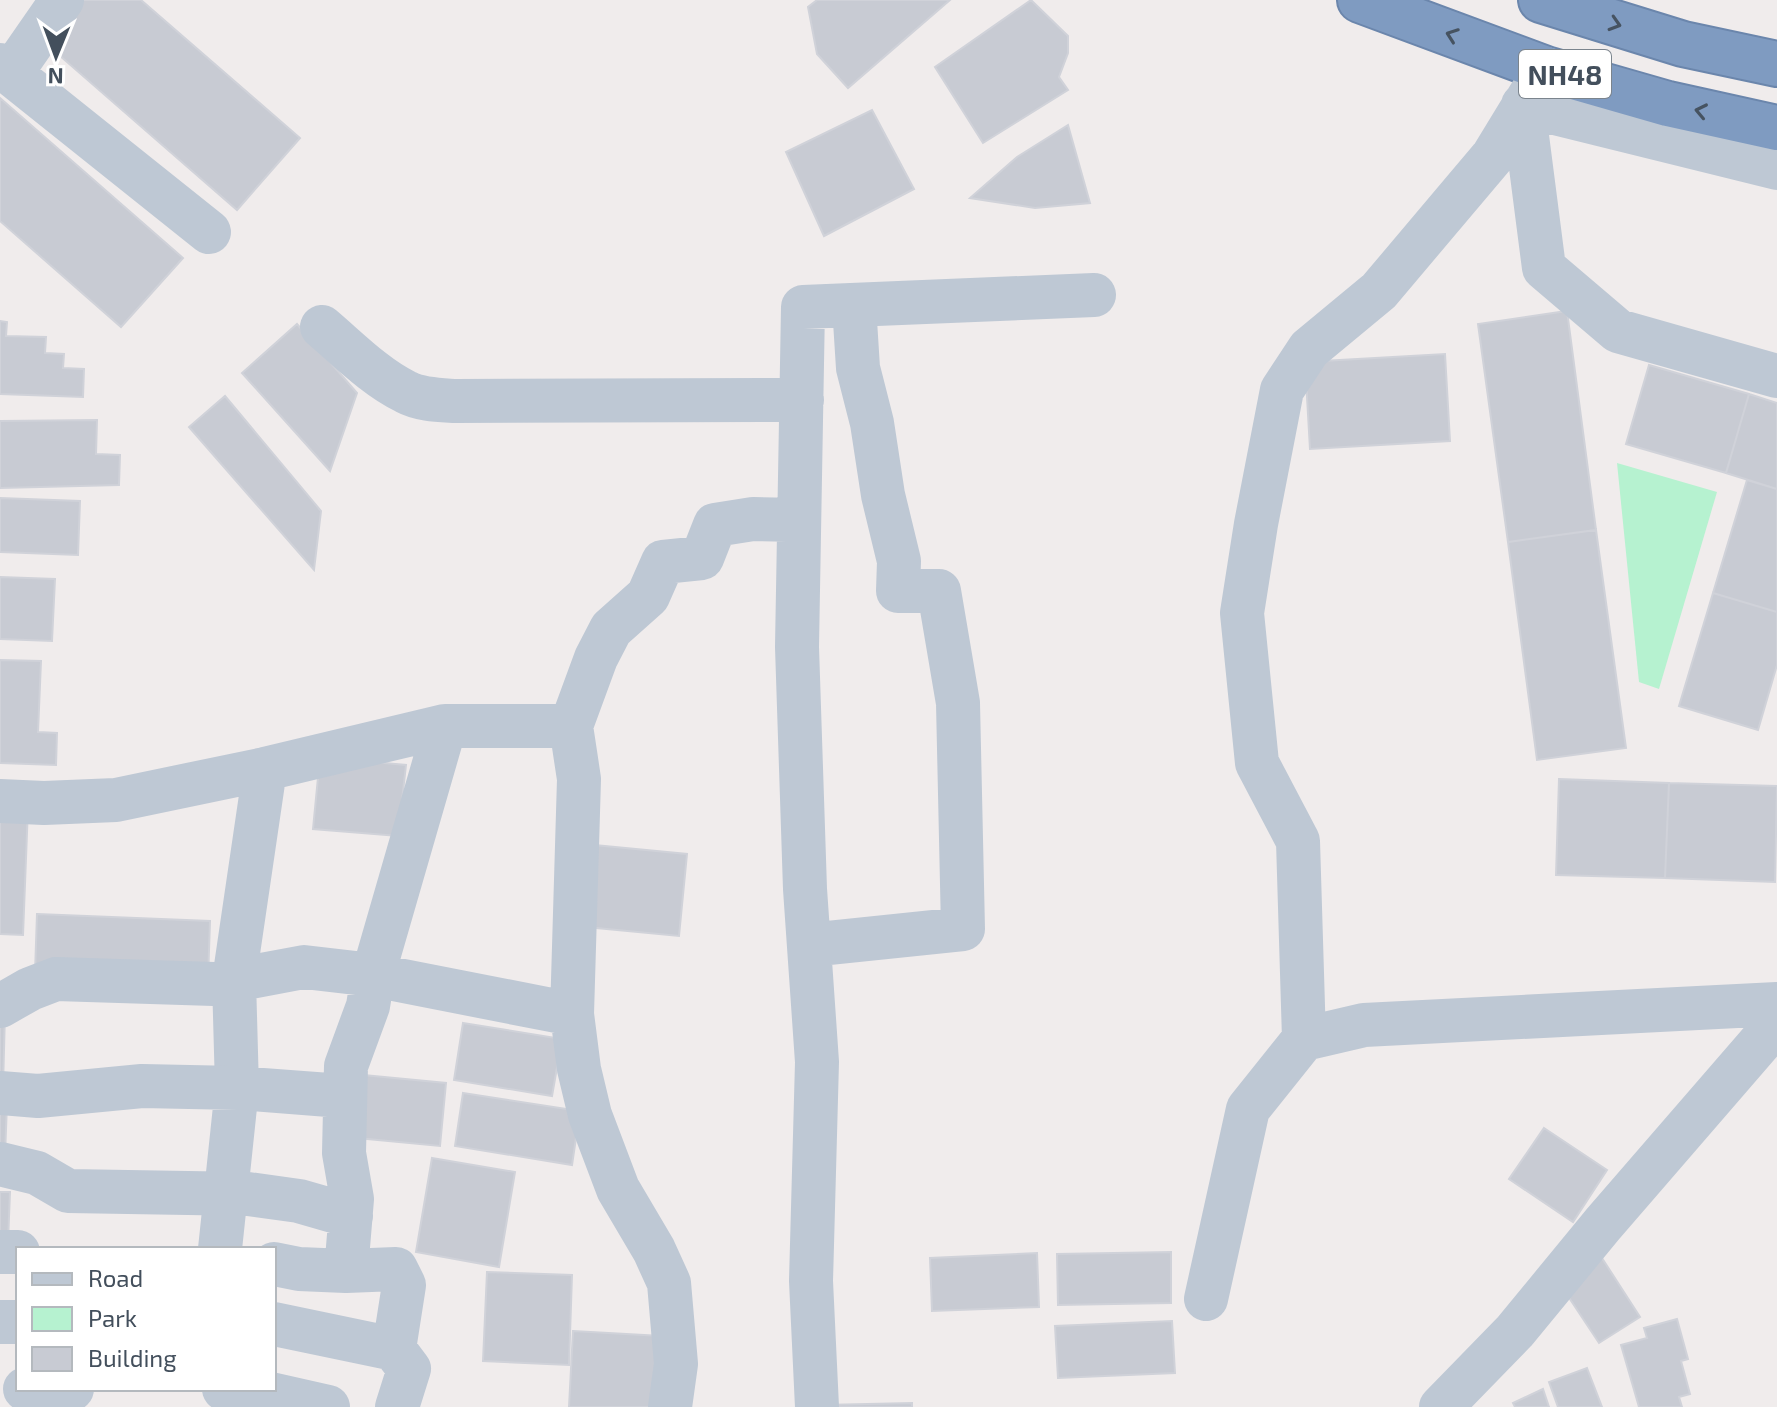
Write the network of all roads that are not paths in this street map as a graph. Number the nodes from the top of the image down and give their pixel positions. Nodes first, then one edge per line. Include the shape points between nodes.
1 (62, 0) edge
2 (1360, 0) edge
3 (1541, 0) edge
4 (1777, 64) edge
5 (6, 68) edge
6 (1546, 69) junction
7 (1523, 105) junction
8 (1777, 128) edge
9 (1777, 168) edge
10 (209, 232) dead end
11 (1094, 295) dead end
12 (854, 305) junction
13 (322, 327) dead end
14 (1777, 376) edge
15 (802, 400) junction
16 (799, 520) junction
17 (445, 726) junction
18 (571, 726) junction
19 (265, 769) junction
20 (0, 801) edge
21 (809, 945) junction
22 (373, 975) junction
23 (234, 980) junction
24 (1777, 1004) edge
25 (0, 1006) edge
26 (572, 1014) junction
27 (1777, 1023) edge
28 (1304, 1039) junction
29 (237, 1088) junction
30 (0, 1093) edge
31 (344, 1099) junction
32 (0, 1164) edge
33 (225, 1193) junction
34 (351, 1216) junction
35 (220, 1247) edge
36 (276, 1264) edge
37 (346, 1271) junction
38 (1206, 1299) dead end
39 (276, 1324) edge
40 (394, 1349) junction
41 (245, 1391) edge
42 (328, 1407) edge
43 (397, 1407) edge
44 (670, 1407) edge
45 (817, 1407) edge
46 (1441, 1407) edge

1 - 5 street
6 -> 2 highway, NH48
3 -> 4 highway, NH48 via 1683,44
5 - 10 street
6 - 7 street
8 -> 6 highway, NH48
7 - 9 street
7 - 14 street via 1544,268 1618,331
7 - 28 street via 1493,156 1379,291 1309,349 1282,390 1242,613 1257,763 1298,841
11 - 12 street
12 - 15 street via 803,307
12 - 21 street via 858,368 899,561 898,591 939,591 958,703 963,929
13 - 15 street via 407,393 431,399
15 - 16 street
16 - 18 street via 715,525 702,558 663,562 648,596 611,629
16 - 21 street via 797,647
17 - 18 street
17 - 19 street
17 - 22 street
18 - 26 street via 579,779
19 - 20 street via 116,800
19 - 23 street
21 - 45 street via 817,1062 811,1281
22 - 23 street via 304,967
22 - 26 street
22 - 31 street via 368,1006 346,1066
23 - 25 street via 214,984 56,979
23 - 29 street
24 - 28 street via 1364,1025
26 - 44 street via 590,1115 618,1189 669,1283 676,1364
27 - 46 street via 1515,1331
28 - 38 street via 1248,1109
29 - 30 street via 142,1086 38,1096
29 - 31 street
29 - 33 street
31 - 34 street
32 - 33 street via 37,1173 68,1191
33 - 34 street via 299,1201
33 - 35 street
34 - 37 street
36 - 37 street
37 - 40 street via 396,1269 404,1285
39 - 40 street
40 - 43 street via 409,1369
41 - 42 street

